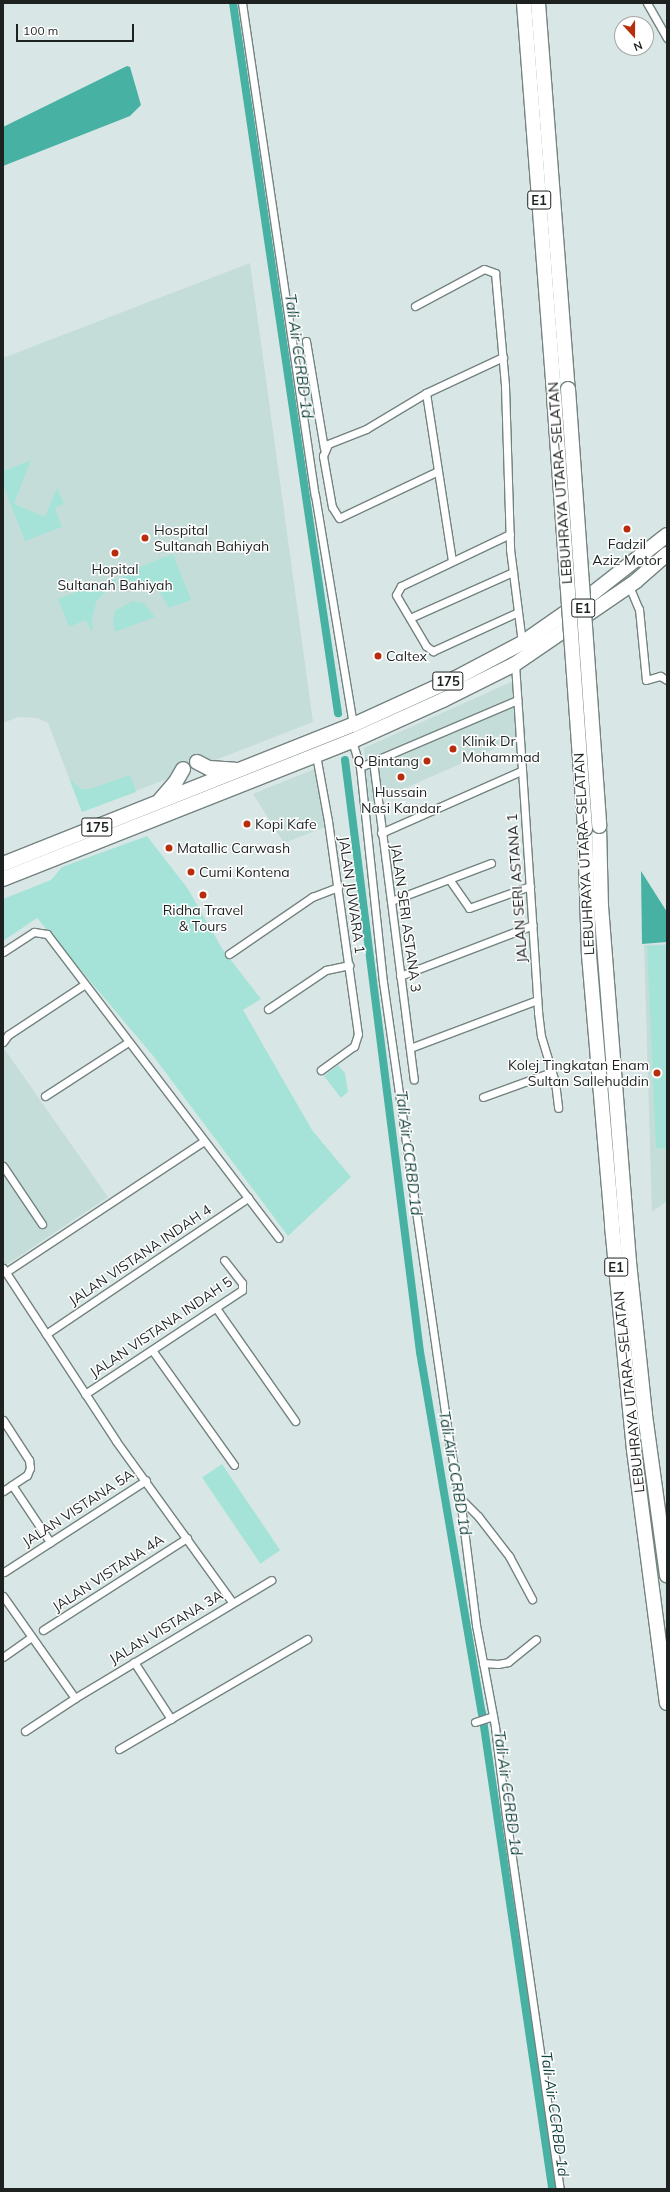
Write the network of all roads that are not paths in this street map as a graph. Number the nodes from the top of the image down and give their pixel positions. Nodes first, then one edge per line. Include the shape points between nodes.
1 (242, 3) edge
2 (524, 3) edge
3 (538, 3) edge
4 (649, 4) edge
5 (667, 38) edge
6 (415, 306) dead end
7 (306, 341) dead end
8 (503, 357) junction
9 (426, 393) junction
10 (324, 449) junction
11 (436, 472) junction
12 (510, 534) junction
13 (667, 535) edge
14 (667, 554) edge
15 (452, 561) junction
16 (512, 572) junction
17 (629, 586) junction
18 (516, 613) junction
19 (410, 618) junction
20 (522, 643) junction
21 (515, 664) junction
22 (667, 680) edge
23 (517, 700) junction
24 (354, 725) junction
25 (352, 741) junction
26 (316, 755) junction
27 (373, 761) junction
28 (198, 762) dead end
29 (360, 767) junction
30 (183, 769) dead end
31 (242, 770) junction
32 (521, 771) junction
33 (208, 791) junction
34 (194, 797) junction
35 (155, 805) junction
36 (381, 833) junction
37 (491, 863) dead end
38 (3, 864) edge
39 (3, 879) edge
40 (449, 879) junction
41 (530, 886) junction
42 (338, 887) junction
43 (391, 901) junction
44 (533, 925) junction
45 (3, 952) edge
46 (229, 954) dead end
47 (349, 965) junction
48 (400, 976) junction
49 (85, 984) junction
50 (537, 1000) junction
51 (268, 1009) dead end
52 (3, 1042) edge
53 (128, 1042) junction
54 (410, 1048) junction
55 (321, 1070) dead end
56 (552, 1072) junction
57 (414, 1079) dead end
58 (45, 1096) dead end
59 (483, 1097) dead end
60 (558, 1108) dead end
61 (204, 1141) junction
62 (3, 1166) edge
63 (248, 1198) junction
64 (42, 1224) dead end
65 (279, 1238) dead end
66 (224, 1260) dead end
67 (4, 1270) edge
68 (216, 1308) junction
69 (46, 1334) junction
70 (152, 1350) junction
71 (85, 1394) junction
72 (3, 1420) edge
73 (296, 1421) dead end
74 (234, 1465) dead end
75 (146, 1480) junction
76 (12, 1485) junction
77 (3, 1491) edge
78 (460, 1498) junction
79 (187, 1538) junction
80 (50, 1542) junction
81 (4, 1572) dead end
82 (667, 1576) edge
83 (271, 1580) dead end
84 (3, 1596) edge
85 (532, 1599) dead end
86 (232, 1602) junction
87 (43, 1630) dead end
88 (32, 1637) junction
89 (307, 1639) dead end
90 (536, 1639) dead end
91 (3, 1657) edge
92 (134, 1662) junction
93 (483, 1663) junction
94 (75, 1698) junction
95 (667, 1703) edge
96 (491, 1717) junction
97 (171, 1719) junction
98 (477, 1721) dead end
99 (25, 1731) dead end
100 (119, 1749) dead end
101 (560, 2189) edge

1 - 24 street via 315,495
2 - 95 highway, LEBUHRAYA UTARA–SELATAN / E1, bridge via 585,829 589,955 634,1450
3 - 82 highway, LEBUHRAYA UTARA–SELATAN / E1, bridge via 568,389 598,826 601,906 629,1262 647,1431
4 - 5 street
6 - 8 street via 484,269 496,273
7 - 10 street
8 - 9 street
8 - 12 street
9 - 10 street via 366,429 328,444
9 - 11 street
10 - 11 street via 322,456 328,489 332,507 339,518
11 - 15 street
12 - 15 street
12 - 16 street
13 - 20 highway, 175 via 588,597
14 - 17 highway, 175
15 - 19 street via 401,586 397,591 396,595
16 - 18 street
16 - 19 street
17 - 21 highway, 175
17 - 22 street via 639,609 646,680 660,676
18 - 19 street via 432,651 426,646
18 - 20 street
20 - 24 highway, 175 via 456,678
21 - 23 street, JALAN SERI ASTANA 1
21 - 25 highway, 175
23 - 27 street
23 - 32 street, JALAN SERI ASTANA 1
24 - 31 highway, 175
25 - 26 highway, 175
25 - 29 street
26 - 33 highway, 175
26 - 42 street, JALAN JUWARA 1
27 - 29 street
27 - 36 street, JALAN SERI ASTANA 3
28 - 31 highway via 209,768
29 - 78 street via 383,982 449,1441
30 - 35 highway via 169,792
31 - 33 highway, 175
32 - 36 street
32 - 41 street, JALAN SERI ASTANA 1
33 - 34 highway, 175
34 - 35 highway, 175
34 - 39 highway, 175
35 - 38 highway, 175
36 - 43 street, JALAN SERI ASTANA 3
37 - 40 street
40 - 41 street via 469,908
40 - 43 street
41 - 44 street, JALAN SERI ASTANA 1
42 - 46 street via 312,897
42 - 47 street, JALAN JUWARA 1
43 - 48 street, JALAN SERI ASTANA 3
44 - 48 street
44 - 50 street, JALAN SERI ASTANA 1
45 - 49 street via 34,932 40,931 47,934
47 - 51 street via 323,972
47 - 55 street, JALAN JUWARA 1 via 358,1040 345,1054
48 - 54 street, JALAN SERI ASTANA 3
49 - 52 street via 8,1035
49 - 53 street
50 - 54 street
50 - 56 street, JALAN SERI ASTANA 1 via 541,1036
53 - 58 street
53 - 61 street
54 - 57 street, JALAN SERI ASTANA 3
56 - 59 street
56 - 60 street, JALAN SERI ASTANA 1
61 - 63 street
61 - 67 street
62 - 64 street
63 - 65 street
63 - 69 street, JALAN VISTANA INDAH 4
66 - 68 street, JALAN VISTANA INDAH 5 via 243,1288
67 - 69 street
68 - 70 street, JALAN VISTANA INDAH 5
68 - 73 street
69 - 71 street
70 - 71 street, JALAN VISTANA INDAH 5
70 - 74 street
71 - 75 street
72 - 76 street via 29,1460 30,1468 27,1475
75 - 79 street
75 - 80 street, JALAN VISTANA 5A
76 - 77 street
76 - 80 street
78 - 85 street via 478,1516 509,1556
78 - 93 street
79 - 86 street
79 - 87 street, JALAN VISTANA 4A
80 - 81 street, JALAN VISTANA 5A
83 - 86 street, JALAN VISTANA 3A
84 - 88 street
86 - 92 street, JALAN VISTANA 3A
88 - 91 street
88 - 94 street
89 - 97 street
90 - 93 street via 508,1662
92 - 94 street, JALAN VISTANA 3A
92 - 97 street
93 - 96 street
94 - 99 street, JALAN VISTANA 3A
96 - 98 street
96 - 101 street
97 - 100 street

